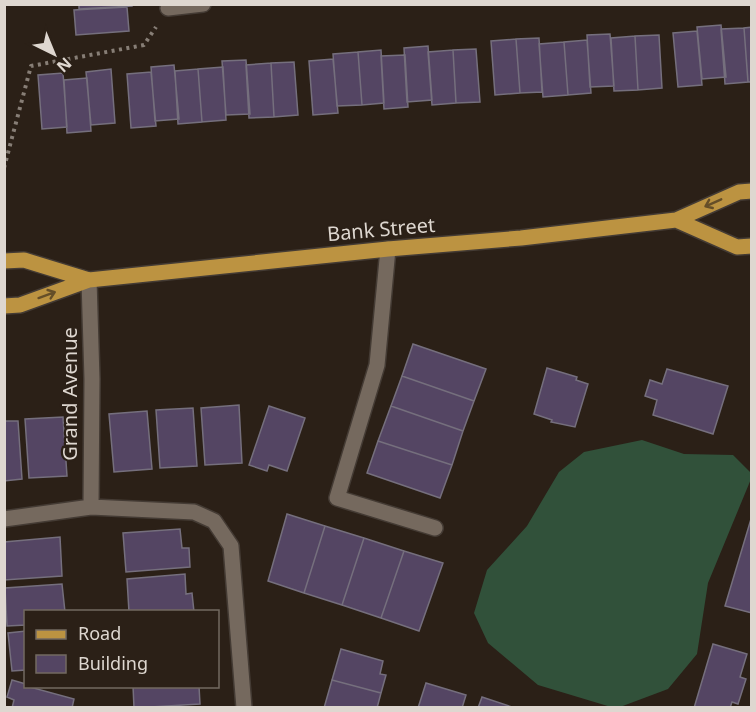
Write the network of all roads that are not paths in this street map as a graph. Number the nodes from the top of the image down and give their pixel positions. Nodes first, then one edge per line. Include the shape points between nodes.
1 (203, 4) edge
2 (168, 8) road end
3 (752, 191) edge
4 (676, 220) junction
5 (752, 246) edge
6 (388, 249) junction
7 (4, 261) edge
8 (89, 280) junction
9 (4, 306) edge
10 (91, 507) junction
11 (4, 519) edge
12 (435, 528) dead end
13 (244, 708) edge

1 - 2 street
3 -> 4 main road, Bank Street via 739,192
4 - 5 main road via 736,247
4 - 6 main road, Bank Street
6 - 8 main road, Bank Street
6 - 12 street via 377,365 337,498
7 - 8 main road, Bank Street via 24,260
9 -> 8 main road, Bank Street via 20,305
8 - 10 street, Grand Avenue
10 - 11 street
10 - 13 street via 194,512 214,521 231,546

